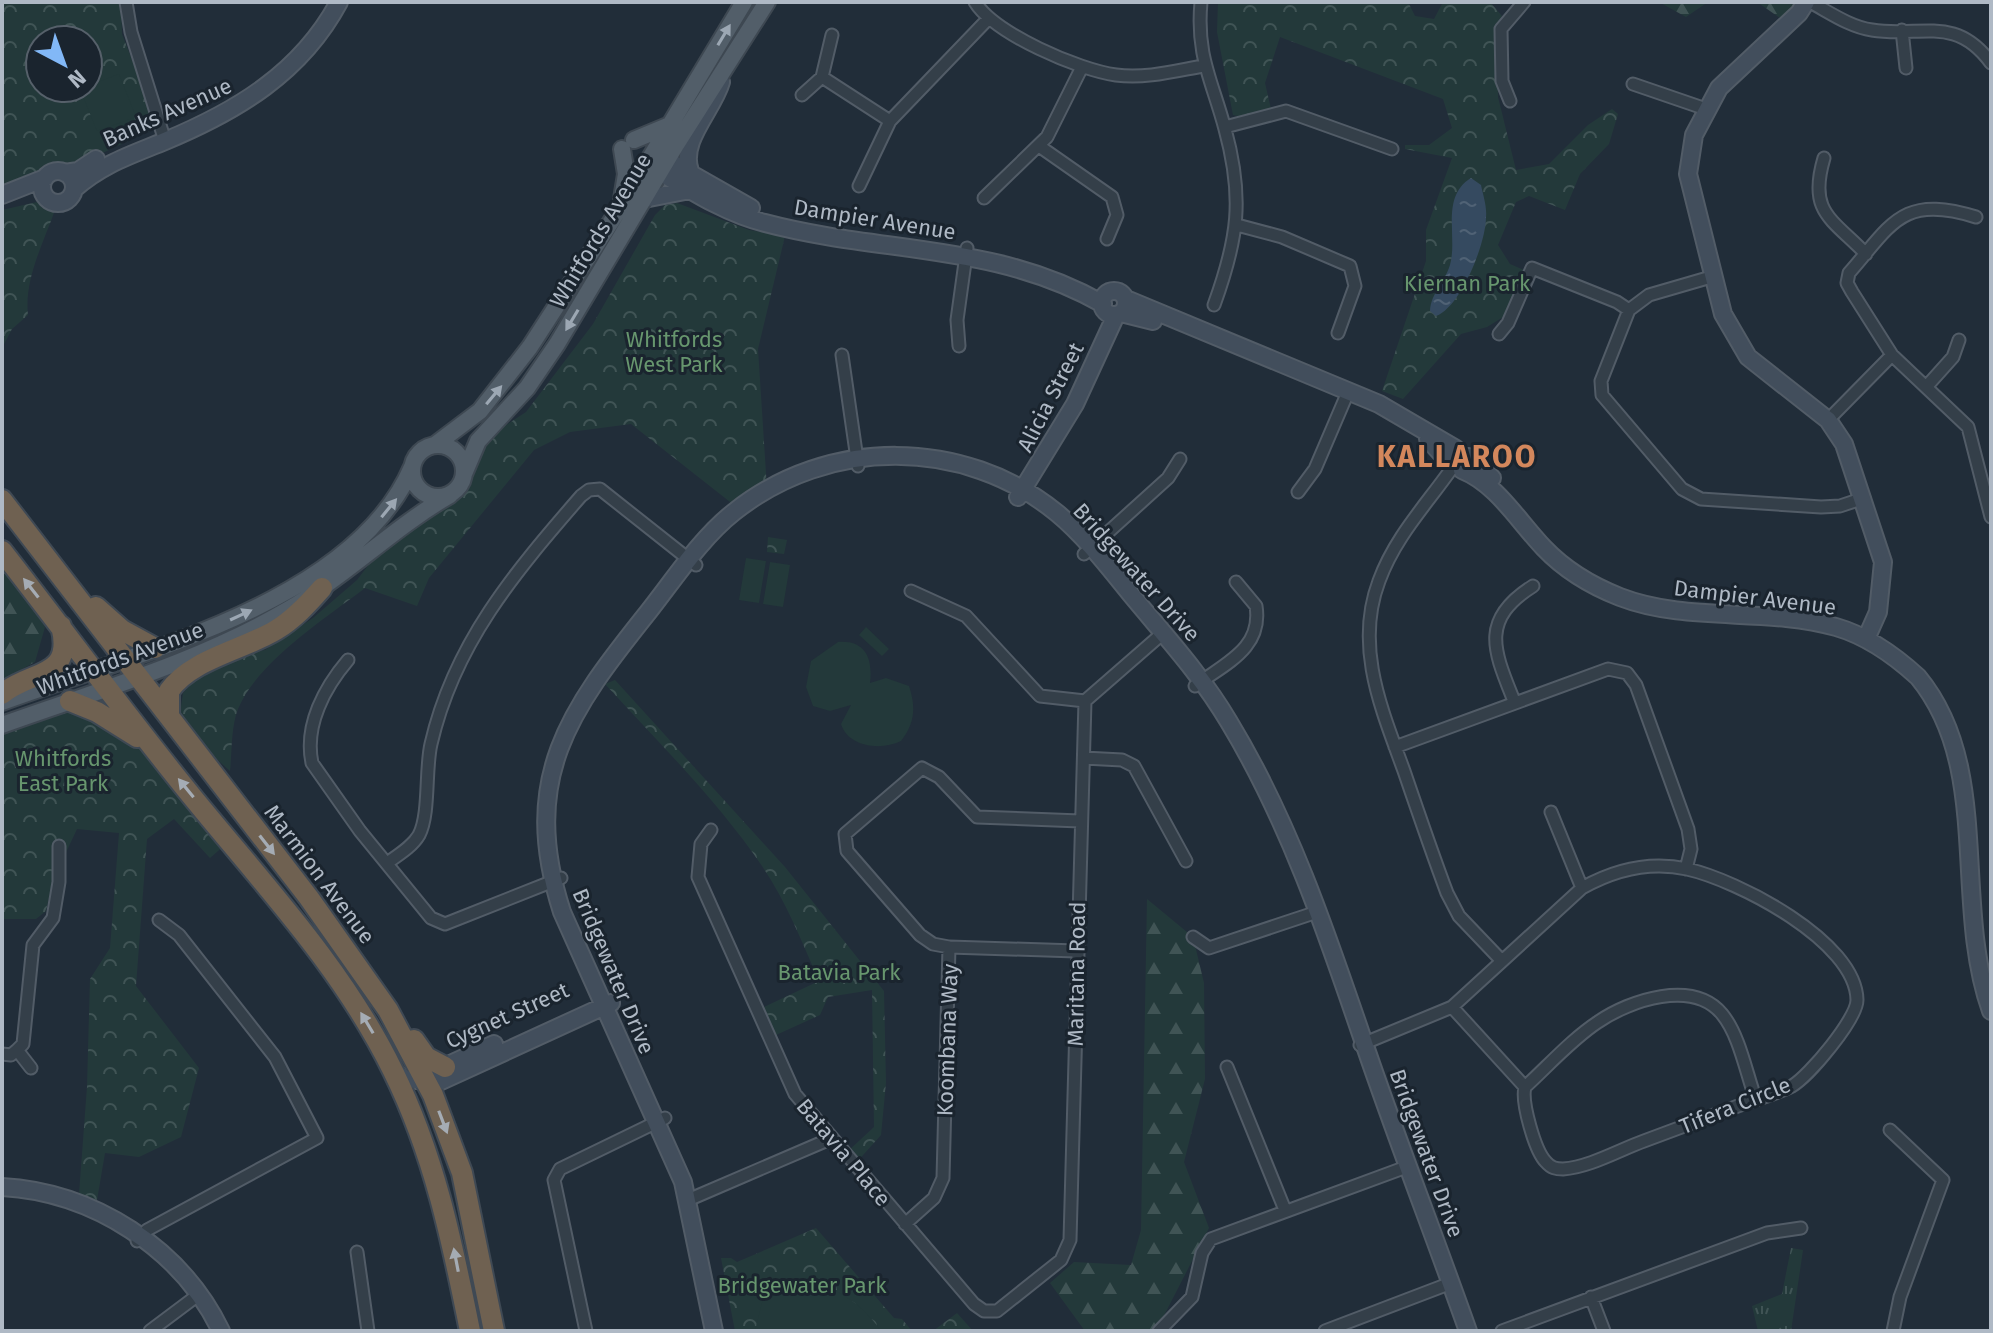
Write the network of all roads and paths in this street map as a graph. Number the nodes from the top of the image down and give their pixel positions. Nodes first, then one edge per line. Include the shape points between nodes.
1 (126, 2) edge
2 (329, 2) edge
3 (339, 2) edge
4 (744, 2) edge
5 (767, 2) edge
6 (975, 2) edge
7 (1201, 2) edge
8 (1524, 2) edge
9 (1808, 2) edge
10 (988, 19) junction
11 (1902, 30) junction
12 (832, 35) dead end
13 (728, 61) junction
14 (1991, 63) edge
15 (1203, 66) junction
16 (1082, 67) junction
17 (1906, 68) dead end
18 (822, 77) junction
19 (1633, 84) dead end
20 (802, 95) dead end
21 (1510, 101) dead end
22 (1706, 109) junction
23 (890, 121) junction
24 (670, 125) junction
25 (1225, 127) junction
26 (164, 136) junction
27 (1039, 146) junction
28 (1392, 149) dead end
29 (1824, 158) dead end
30 (656, 162) junction
31 (690, 171) junction
32 (65, 173) junction
33 (45, 178) junction
34 (859, 186) dead end
35 (74, 189) junction
36 (690, 190) junction
37 (2, 195) edge
38 (45, 197) junction
39 (984, 198) dead end
40 (644, 199) junction
41 (2, 205) edge
42 (620, 208) junction
43 (1976, 217) dead end
44 (1237, 225) junction
45 (1107, 239) dead end
46 (966, 252) junction
47 (1866, 254) junction
48 (1711, 277) junction
49 (1214, 305) dead end
50 (1113, 306) junction
51 (1629, 310) junction
52 (1338, 333) dead end
53 (1499, 334) dead end
54 (1959, 340) dead end
55 (959, 346) dead end
56 (842, 355) dead end
57 (1892, 355) junction
58 (1927, 386) junction
59 (1346, 396) junction
60 (1828, 420) junction
61 (435, 445) junction
62 (1180, 459) dead end
63 (1457, 461) junction
64 (857, 462) junction
65 (412, 467) junction
66 (464, 474) junction
67 (1018, 492) junction
68 (1298, 492) dead end
69 (450, 495) junction
70 (1864, 498) junction
71 (3, 502) edge
72 (1991, 517) edge
73 (2, 551) edge
74 (1088, 552) junction
75 (693, 563) junction
76 (1236, 582) dead end
77 (1533, 586) dead end
78 (322, 588) junction
79 (911, 591) dead end
80 (61, 626) junction
81 (1160, 636) junction
82 (1868, 636) junction
83 (155, 648) junction
84 (123, 658) junction
85 (348, 660) dead end
86 (92, 669) junction
87 (138, 678) junction
88 (1198, 683) junction
89 (106, 688) junction
90 (2, 694) edge
91 (70, 701) junction
92 (1085, 701) junction
93 (1514, 701) junction
94 (2, 702) edge
95 (169, 716) junction
96 (2, 725) edge
97 (1969, 737) dead end
98 (1395, 747) junction
99 (153, 749) junction
100 (1084, 758) junction
101 (1551, 812) dead end
102 (1080, 821) junction
103 (711, 830) dead end
104 (1985, 833) dead end
105 (59, 846) dead end
106 (1186, 861) dead end
107 (387, 863) junction
108 (1686, 869) junction
109 (557, 879) junction
110 (1582, 888) junction
111 (1313, 913) junction
112 (159, 920) dead end
113 (1193, 937) dead end
114 (949, 947) junction
115 (1076, 951) junction
116 (1501, 960) junction
117 (369, 980) junction
118 (1991, 987) edge
119 (607, 1000) junction
120 (1452, 1007) junction
121 (1991, 1011) edge
122 (1361, 1045) junction
123 (17, 1050) junction
124 (2, 1054) edge
125 (445, 1067) junction
126 (1227, 1067) dead end
127 (31, 1068) dead end
128 (393, 1071) junction
129 (426, 1082) junction
130 (1525, 1087) junction
131 (1756, 1100) junction
132 (415, 1118) junction
133 (661, 1120) junction
134 (1890, 1130) dead end
135 (830, 1139) junction
136 (1405, 1167) junction
137 (2, 1187) edge
138 (2, 1196) edge
139 (692, 1198) junction
140 (1285, 1210) junction
141 (905, 1224) junction
142 (1801, 1228) dead end
143 (138, 1240) junction
144 (357, 1252) dead end
145 (1447, 1285) junction
146 (195, 1297) junction
147 (1591, 1297) junction
148 (991, 1313) joint
149 (150, 1331) edge
150 (210, 1331) edge
151 (221, 1331) edge
152 (368, 1331) edge
153 (470, 1331) edge
154 (494, 1331) edge
155 (586, 1331) edge
156 (714, 1331) edge
157 (722, 1331) edge
158 (1159, 1331) edge
159 (1325, 1331) edge
160 (1460, 1331) edge
161 (1468, 1331) edge
162 (1502, 1331) edge
163 (1604, 1331) edge
164 (1893, 1331) edge

1 - 26 street
2 - 26 street, Banks Avenue via 303,40 271,71
3 - 26 street, Banks Avenue via 307,50 278,78 231,110
24 -> 4 main road, Whitfords Avenue
5 - 13 main road, Whitfords Avenue
6 - 10 street
7 - 15 street
8 - 21 street via 1501,29 1502,81
9 - 11 street via 1869,30
9 - 22 street via 1719,88
10 - 16 street
10 - 23 street
11 - 14 street via 1947,31 1969,40
11 - 17 street
12 - 18 street
13 - 30 main road, Whitfords Avenue
13 - 31 street via 715,99 692,139
15 - 16 street via 1130,76
15 - 25 street
16 - 27 street
18 - 20 street
18 - 23 street
19 - 22 street
22 - 48 street via 1694,135 1688,174
23 - 34 street
24 - 30 main road, Whitfords Avenue
24 - 42 main road via 628,144
25 - 28 street via 1292,111
25 - 44 street
26 - 32 street, Banks Avenue
26 - 35 street, Banks Avenue via 104,165
27 - 39 street
27 - 45 street via 1112,197 1118,209
29 - 47 street via 1815,186 1817,198
30 - 31 street, Dampier Avenue
30 - 36 street, Dampier Avenue
30 - 40 main road, Whitfords Avenue
30 - 42 main road, Whitfords Avenue
31 - 46 street, Dampier Avenue via 718,192 773,216
32 - 33 street
32 - 35 street
33 - 37 street
33 - 38 street
35 - 38 street via 63,202
36 - 40 street
36 - 46 street, Dampier Avenue via 764,223
38 - 41 street
40 -> 66 main road, Whitfords Avenue via 557,344 527,388 478,441
61 -> 42 main road, Whitfords Avenue via 472,419 507,379
43 - 47 street via 1958,211 1910,211 1895,219
44 - 49 street
44 - 52 street via 1282,237 1350,266 1355,286
46 - 50 street, Dampier Avenue via 1035,264
46 - 55 street
47 - 57 street via 1847,283
48 - 51 street via 1649,295
48 - 60 street via 1723,314 1748,357
50 - 59 street, Dampier Avenue
50 - 67 street, Alicia Street
51 - 53 street via 1532,268
51 - 70 street via 1601,381 1602,395 1682,489 1701,499 1821,507
54 - 58 street via 1953,357
56 - 64 street
57 - 58 street
57 - 60 street
58 - 72 street via 1968,427
59 - 63 street, Dampier Avenue via 1416,423
59 - 68 street via 1315,469
60 - 70 street via 1844,444
61 - 65 main road via 420,452
61 - 66 main road via 456,452
62 - 74 street via 1168,478
63 - 82 street, Dampier Avenue via 1560,552 1618,588 1669,600 1825,616
63 - 98 street via 1394,548 1374,601 1372,675
64 - 67 street, Bridgewater Drive via 896,455 947,461 987,472
64 - 75 street, Bridgewater Drive via 780,491 744,515
65 - 69 main road via 421,492
83 -> 65 main road, Whitfords Avenue via 252,609 325,565 383,517
66 - 69 main road
67 - 74 street, Bridgewater Drive
69 - 78 main road, Whitfords Avenue via 411,517
70 - 82 street via 1883,562 1880,601
71 - 83 highway via 35,524 102,615
71 - 84 highway, Marmion Avenue
80 -> 73 highway
74 - 81 street, Bridgewater Drive
75 - 107 street via 600,489 581,496 490,608 466,646 431,746 420,831
75 - 109 street, Bridgewater Drive via 594,695 571,741 558,789
76 - 88 street via 1256,606 1253,638 1241,654
77 - 93 street via 1508,606 1496,628 1496,656
78 - 87 main road, Whitfords Avenue via 239,636
78 - 95 highway via 277,629 187,673 169,691
79 - 92 street via 966,616 1040,696
80 - 86 highway
80 - 90 highway via 65,648 59,660
81 - 88 street, Bridgewater Drive
81 - 92 street
82 - 97 street, Dampier Avenue via 1896,647 1929,675
82 - 121 street, Dampier Avenue via 1927,686 1964,745 1977,821 1979,966
83 - 84 main road, Whitfords Avenue
84 - 86 main road, Whitfords Avenue
84 - 87 highway, Marmion Avenue
85 - 107 street via 321,699 310,756 316,772
86 - 89 highway
86 - 94 main road, Whitfords Avenue
87 - 89 main road, Whitfords Avenue
87 - 95 highway, Marmion Avenue
88 - 111 street, Bridgewater Drive via 1247,770
89 - 91 main road, Whitfords Avenue
89 - 99 highway
91 - 96 main road, Whitfords Avenue
91 - 99 highway via 114,721
92 - 100 street, Maritana Road
93 - 98 street
93 - 108 street via 1608,669 1627,673 1636,685 1688,829
95 -> 117 highway, Marmion Avenue
98 - 116 street via 1447,893 1459,916
128 -> 99 highway via 325,960
100 - 102 street, Maritana Road
100 - 106 street via 1122,760 1134,766
101 - 110 street
102 - 114 street, Koombana Way via 977,817 939,777 922,768 851,828 844,839 847,851 924,939
102 - 115 street, Maritana Road
103 - 135 street, Batavia Place via 701,844 698,877 703,890 790,1086
104 - 118 street via 1985,948
105 - 123 street via 53,918 33,945 23,1044
107 - 109 street via 431,918 442,924
108 - 110 street, Tifera Circle via 1630,869
108 - 131 street, Tifera Circle via 1805,924 1835,953 1855,989 1851,1020 1815,1063 1794,1084
109 - 119 street, Bridgewater Drive
110 - 116 street, Tifera Circle
111 - 113 street via 1209,948
111 - 122 street, Bridgewater Drive
112 - 143 street via 179,935 275,1057 317,1138 147,1230
114 - 115 street
114 - 141 street, Koombana Way via 943,1178 934,1198
115 - 148 street, Maritana Road via 1070,1240 1061,1260 1011,1303
116 - 120 street, Tifera Circle
117 - 125 highway via 381,986 421,1051
117 - 129 highway, Marmion Avenue
119 - 125 street, Cygnet Street
119 - 129 street, Cygnet Street via 439,1082
119 - 133 street, Bridgewater Drive
120 - 122 street, Tifera Circle
120 - 130 street
122 - 136 street, Bridgewater Drive
123 - 124 street
123 - 127 street
125 - 129 street, Cygnet Street
126 - 140 street
128 - 129 street
128 - 132 highway
129 - 132 highway
129 -> 154 highway, Marmion Avenue via 462,1173
130 - 131 street, Tifera Circle via 1524,1104 1542,1157 1563,1169
130 - 131 street via 1597,1022 1667,995 1687,993 1722,1014
153 -> 132 highway via 451,1234
133 - 139 street, Bridgewater Drive
133 - 155 street via 560,1169 554,1180
134 - 164 street via 1943,1180 1900,1297
135 - 139 street
135 - 141 street, Batavia Place
136 - 140 street
136 - 145 street, Bridgewater Drive
137 - 143 street via 64,1199 112,1219
138 - 143 street via 67,1209
139 - 156 street, Bridgewater Drive
139 - 157 street, Bridgewater Drive
140 - 158 street via 1211,1239 1202,1253 1192,1297
141 - 148 street, Batavia Place via 979,1309
142 - 147 street via 1767,1233
143 - 146 street
144 - 152 street
145 - 159 street
145 - 160 street, Bridgewater Drive
145 - 161 street, Bridgewater Drive
146 - 149 street
146 - 150 street
146 - 151 street
147 - 162 street
147 - 163 street

